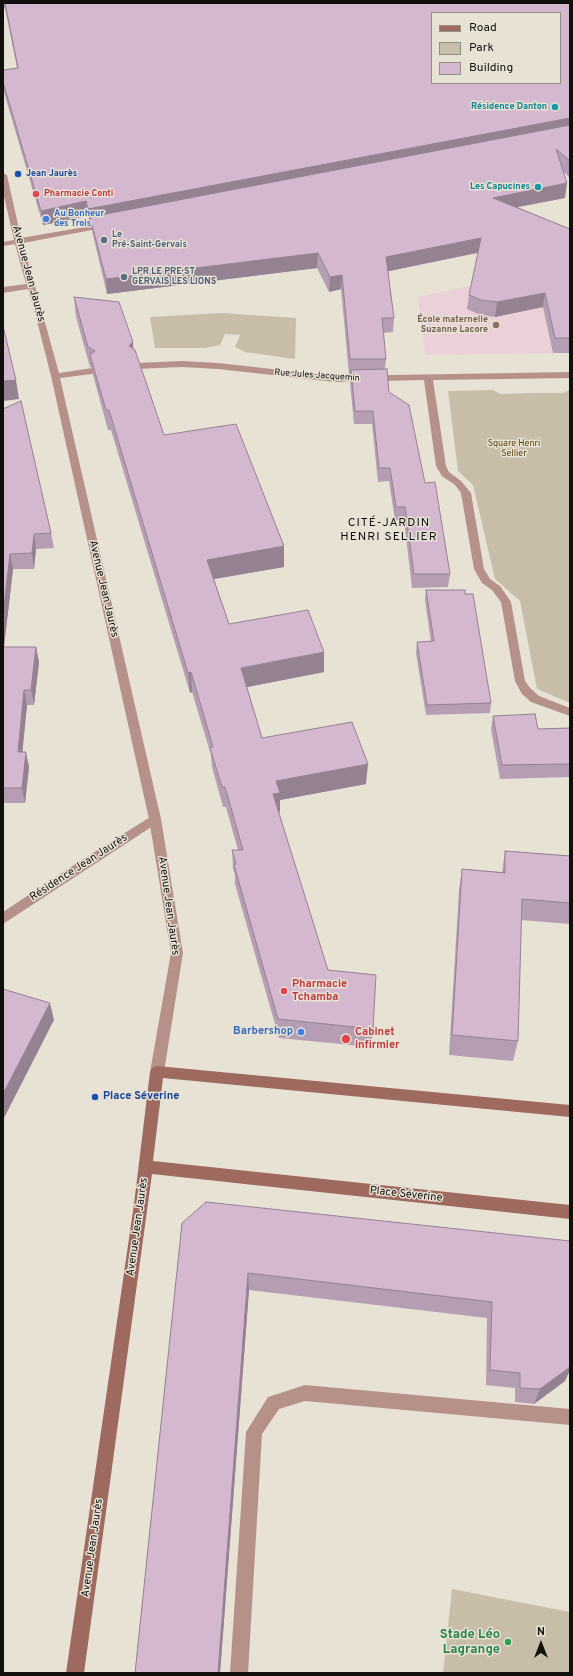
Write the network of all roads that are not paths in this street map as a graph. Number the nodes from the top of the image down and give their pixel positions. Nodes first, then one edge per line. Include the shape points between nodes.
1 (40, 3) edge
2 (3, 6) edge
3 (3, 175) edge
4 (115, 224) edge
5 (18, 241) junction
6 (3, 244) edge
7 (31, 286) junction
8 (3, 290) edge
9 (136, 366) edge
10 (92, 371) edge
11 (570, 375) edge
12 (55, 376) junction
13 (428, 378) junction
14 (570, 712) edge
15 (155, 819) junction
16 (3, 919) edge
17 (158, 1072) junction
18 (570, 1111) edge
19 (146, 1167) junction
20 (570, 1212) edge
21 (570, 1417) edge
22 (75, 1673) edge
23 (240, 1673) edge

1 - 2 street
3 - 5 street, Avenue Jean Jaurès
4 - 5 street
5 - 6 street
5 - 7 street, Avenue Jean Jaurès
7 - 8 street
7 - 12 street, Avenue Jean Jaurès
9 - 13 street, Rue Jules Jacquemin via 218,366 335,379
10 - 12 street
11 - 13 street, Rue Jules Jacquemin
12 - 15 street, Avenue Jean Jaurès
13 - 14 street via 441,466 445,474 458,483 466,493 479,568 486,581 496,588 506,602 520,681 535,699
15 - 16 street, Résidence Jean Jaurès
15 - 17 street, Avenue Jean Jaurès via 177,953
17 - 18 street
17 - 19 street, Avenue Jean Jaurès
19 - 20 street, Place Séverine
19 - 22 street, Avenue Jean Jaurès
21 - 23 street via 305,1393 274,1403 254,1432

